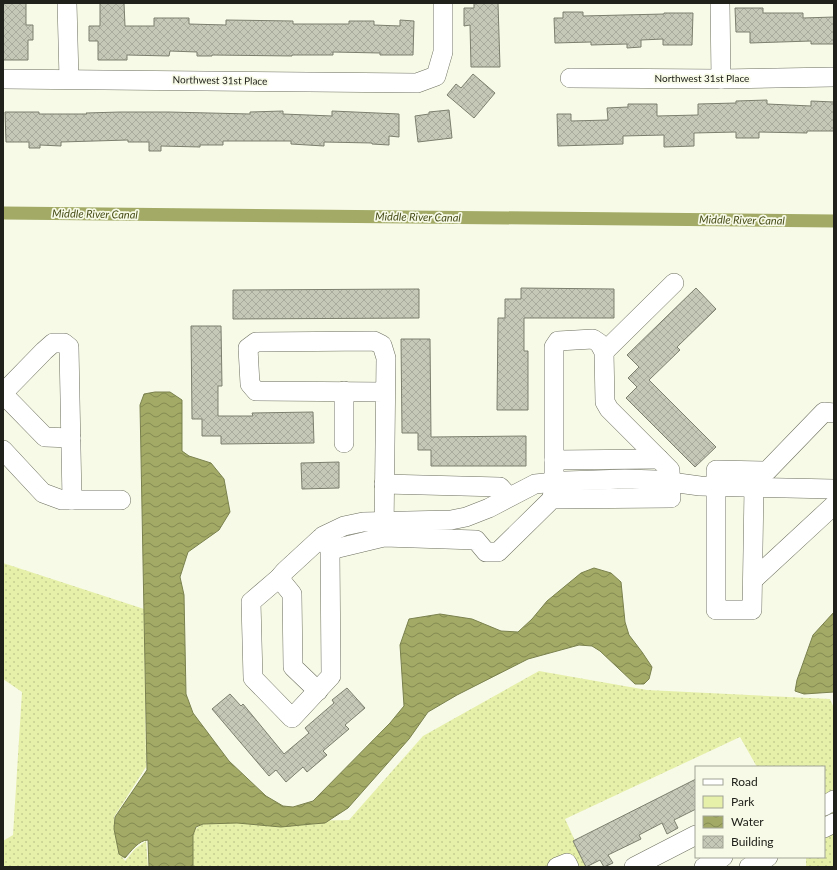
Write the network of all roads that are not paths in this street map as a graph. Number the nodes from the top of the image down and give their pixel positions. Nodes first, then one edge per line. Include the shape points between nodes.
1 (66, 3) edge
2 (443, 3) edge
3 (720, 3) edge
4 (834, 77) edge
5 (570, 78) dead end
6 (3, 79) edge
7 (69, 79) junction
8 (721, 79) junction
9 (674, 283) dead end
10 (604, 352) junction
11 (344, 391) junction
12 (385, 392) junction
13 (3, 393) edge
14 (834, 413) edge
15 (71, 438) junction
16 (344, 442) dead end
17 (3, 450) edge
18 (659, 459) junction
19 (554, 460) junction
20 (671, 482) junction
21 (384, 484) junction
22 (716, 487) junction
23 (754, 488) junction
24 (834, 489) edge
25 (553, 490) junction
26 (509, 497) junction
27 (72, 500) junction
28 (121, 500) dead end
29 (834, 505) edge
30 (384, 530) junction
31 (327, 543) junction
32 (279, 578) junction
33 (753, 580) junction
34 (318, 691) junction
35 (834, 800) edge
36 (825, 805) edge
37 (834, 823) edge
38 (825, 828) edge
39 (695, 836) edge
40 (766, 858) edge
41 (558, 867) edge
42 (569, 867) edge
43 (634, 867) edge
44 (749, 867) edge

1 - 7 street
2 - 7 street, Northwest 31st Place via 443,52 436,76 417,83
3 - 8 street
4 - 8 street, Northwest 31st Place
5 - 8 street, Northwest 31st Place
6 - 7 street, Northwest 31st Place
9 - 10 street
10 - 18 street via 605,402
10 - 19 street via 599,342 593,339 558,341 554,347
11 - 12 street
11 - 12 street via 256,391 250,384 248,348 256,342 374,341 382,345 386,358
11 - 16 street
12 - 21 street
13 - 15 street via 45,437
13 - 15 street via 53,343 64,343 69,347
14 - 22 street via 824,412 767,471 716,470
15 - 27 street
17 - 27 street via 43,493 62,500
18 - 19 street
18 - 20 street via 670,470
19 - 25 street
20 - 22 street
20 - 25 street via 625,479
21 - 26 street via 500,487
21 - 30 street
22 - 23 street
22 - 33 street via 716,610 752,610
23 - 24 street
23 - 33 street
25 - 26 street via 535,484
25 - 30 street via 498,552 486,552 476,540
26 - 30 street via 466,517
27 - 28 street
29 - 33 street
30 - 31 street via 363,522 344,526
31 - 32 street via 285,571
31 - 34 street via 331,676
32 - 34 street via 292,594 293,666
32 - 34 street via 252,602 253,678 292,718
35 - 36 street
37 - 38 street
39 - 43 street
40 - 44 street
41 - 42 street via 566,863

